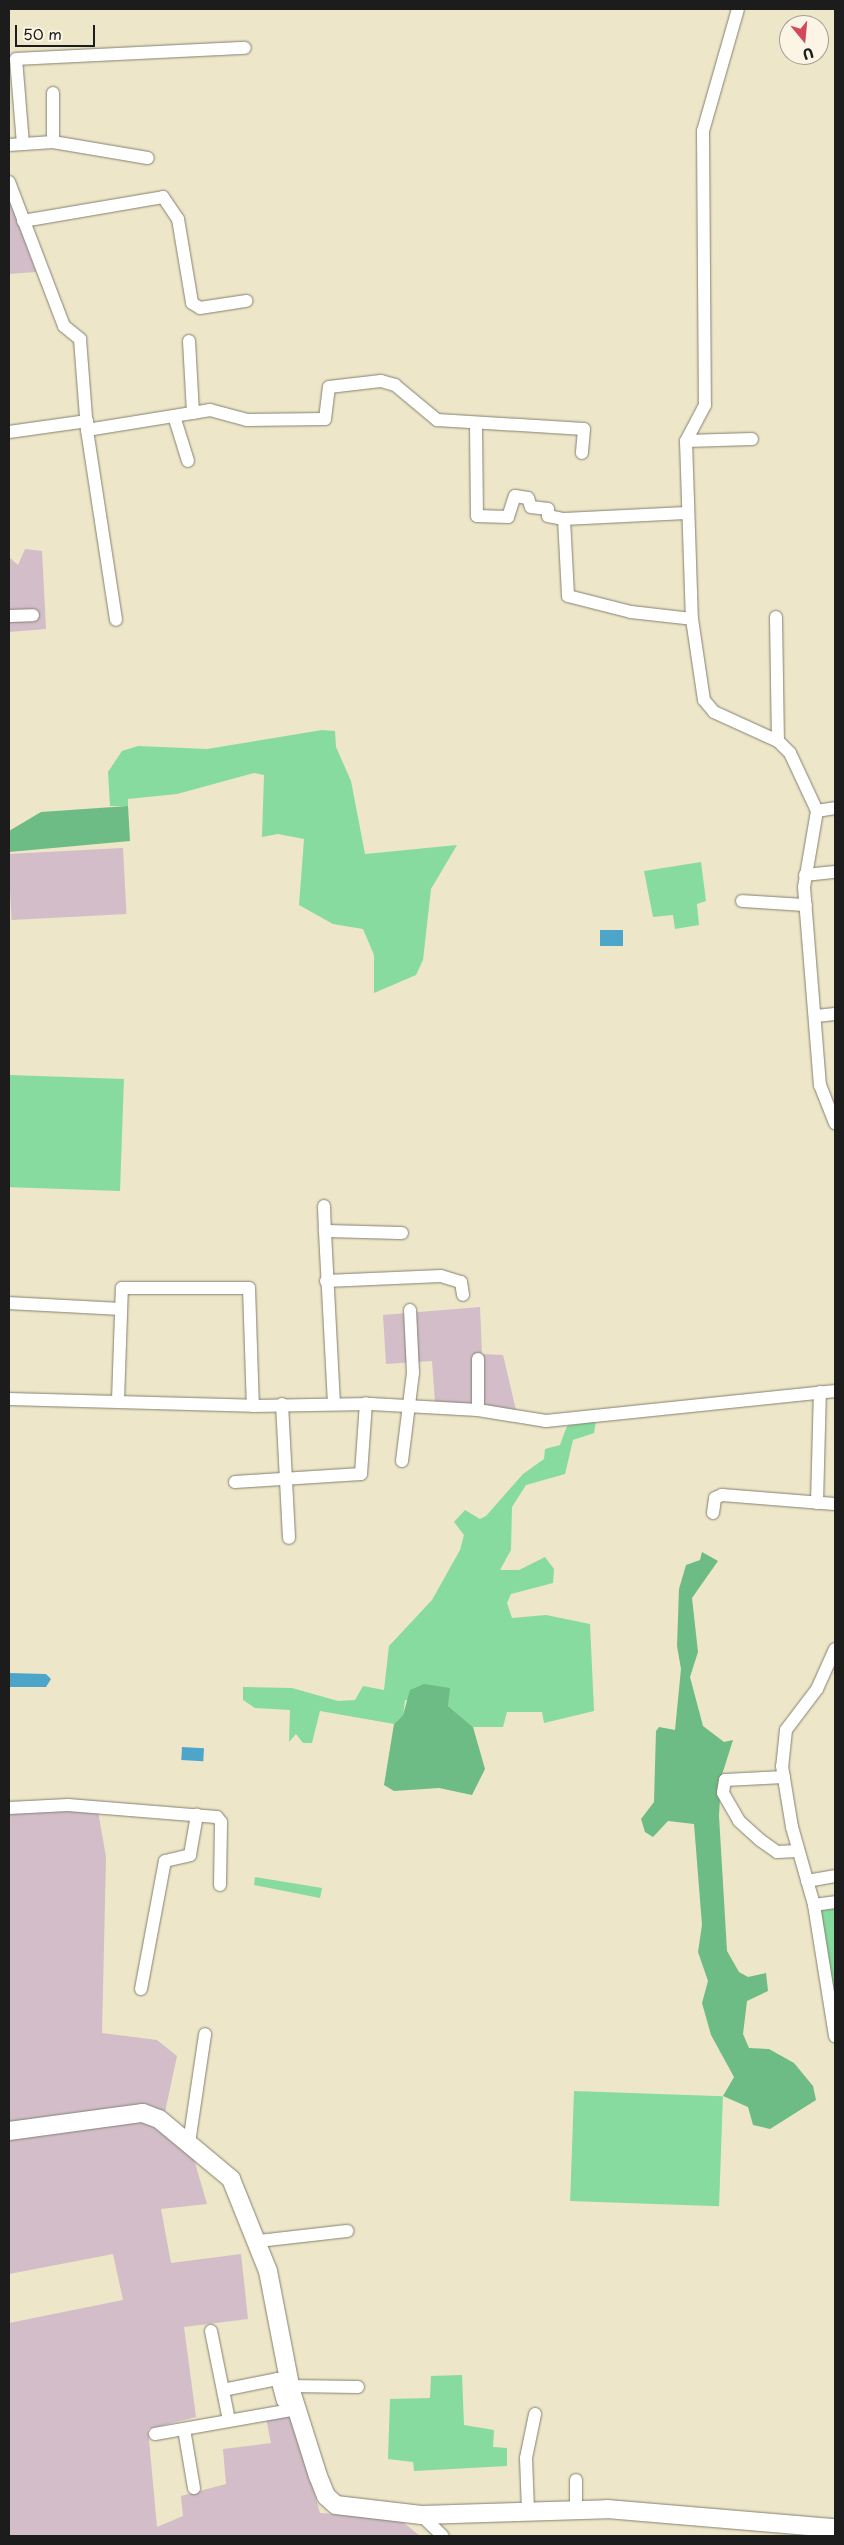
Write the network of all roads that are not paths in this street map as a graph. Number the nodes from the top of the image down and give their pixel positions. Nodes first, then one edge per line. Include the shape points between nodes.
1 (738, 9) edge
2 (245, 48) dead end
3 (53, 93) dead end
4 (53, 142) junction
5 (23, 144) junction
6 (9, 145) edge
7 (148, 158) dead end
8 (9, 182) edge
9 (23, 221) junction
10 (246, 301) dead end
11 (189, 341) dead end
12 (194, 413) junction
13 (174, 416) junction
14 (87, 425) junction
15 (476, 425) junction
16 (9, 432) edge
17 (752, 439) dead end
18 (686, 441) junction
19 (582, 453) dead end
20 (188, 461) dead end
21 (686, 513) junction
22 (564, 519) junction
23 (32, 615) dead end
24 (9, 616) edge
25 (776, 617) dead end
26 (692, 619) junction
27 (116, 620) dead end
28 (778, 741) junction
29 (835, 808) edge
30 (817, 811) junction
31 (835, 872) edge
32 (805, 875) junction
33 (742, 901) dead end
34 (806, 905) junction
35 (835, 1014) edge
36 (816, 1016) junction
37 (835, 1123) edge
38 (324, 1206) dead end
39 (325, 1232) junction
40 (402, 1232) dead end
41 (326, 1281) junction
42 (463, 1295) dead end
43 (9, 1303) edge
44 (120, 1309) junction
45 (410, 1310) dead end
46 (478, 1359) dead end
47 (835, 1391) edge
48 (820, 1392) junction
49 (9, 1400) edge
50 (118, 1400) junction
51 (366, 1403) junction
52 (282, 1404) junction
53 (334, 1404) junction
54 (253, 1406) junction
55 (408, 1407) junction
56 (478, 1410) junction
57 (402, 1461) dead end
58 (284, 1476) junction
59 (235, 1482) dead end
60 (817, 1503) junction
61 (835, 1504) edge
62 (713, 1513) dead end
63 (289, 1538) dead end
64 (835, 1649) edge
65 (784, 1777) junction
66 (9, 1808) edge
67 (197, 1815) junction
68 (797, 1850) junction
69 (835, 1876) edge
70 (807, 1882) junction
71 (220, 1884) dead end
72 (835, 1902) edge
73 (814, 1904) junction
74 (141, 1989) dead end
75 (835, 2028) edge
76 (205, 2034) dead end
77 (9, 2131) edge
78 (189, 2143) junction
79 (347, 2230) dead end
80 (258, 2241) junction
81 (211, 2331) dead end
82 (358, 2387) dead end
83 (223, 2390) junction
84 (290, 2399) junction
85 (535, 2414) dead end
86 (229, 2420) junction
87 (184, 2429) junction
88 (155, 2434) dead end
89 (576, 2480) dead end
90 (194, 2488) dead end
91 (576, 2509) junction
92 (528, 2510) junction
93 (422, 2515) junction
94 (835, 2528) edge
95 (443, 2536) edge

1 - 18 street via 705,118 701,308 705,405
2 - 5 street via 15,59
3 - 4 street
4 - 5 street
4 - 7 street
5 - 6 street
8 - 9 street
9 - 10 street via 163,197 178,219 192,303 200,308
9 - 14 street via 64,326 80,339
11 - 12 street
12 - 13 street
12 - 15 street via 210,410 246,420 325,419 329,387 381,381 395,385 430,417
13 - 14 street
13 - 20 street
14 - 16 street
14 - 27 street
15 - 19 street via 584,429
15 - 22 street via 475,515 508,517 515,496 528,498 530,507 548,509 548,516
17 - 18 street
18 - 21 street
21 - 22 street
21 - 26 street
22 - 26 street via 568,596 631,612
23 - 24 street
25 - 28 street
26 - 28 street via 707,704
28 - 30 street via 799,766
29 - 30 street
30 - 32 street
31 - 32 street
32 - 34 street
33 - 34 street
34 - 36 street
35 - 36 street
36 - 37 street via 822,1096
38 - 39 street
39 - 40 street
39 - 41 street
41 - 42 street via 441,1276 461,1282
41 - 53 street
43 - 44 street
44 - 50 street
44 - 54 street via 122,1288 251,1289
45 - 55 street via 413,1373
46 - 56 street
47 - 48 street
48 - 56 street via 689,1408 546,1420
48 - 60 street
49 - 50 street
50 - 54 street
51 - 53 street
51 - 55 street
51 - 58 street via 361,1474
52 - 53 street
52 - 54 street
52 - 58 street
55 - 56 street
55 - 57 street
58 - 59 street
58 - 63 street via 289,1491
60 - 61 street
60 - 62 street via 722,1495 715,1498
64 - 65 street via 826,1674 786,1730
65 - 68 street
65 - 68 street via 725,1780 723,1793 738,1821 760,1840 777,1852
66 - 67 street via 68,1805
67 - 71 street via 221,1822
67 - 74 street via 190,1855 165,1861
68 - 70 street
69 - 70 street
70 - 73 street
72 - 73 street
73 - 75 street
76 - 78 street
77 - 78 street via 143,2112 159,2118
78 - 80 street via 236,2186
79 - 80 street
80 - 84 street
81 - 83 street
82 - 84 street
83 - 84 street via 277,2380
83 - 86 street
84 - 86 street
84 - 93 street via 329,2500 340,2507
85 - 92 street via 526,2458
86 - 87 street
87 - 88 street
87 - 90 street
89 - 91 street
91 - 92 street
91 - 94 street
92 - 93 street
93 - 95 street

